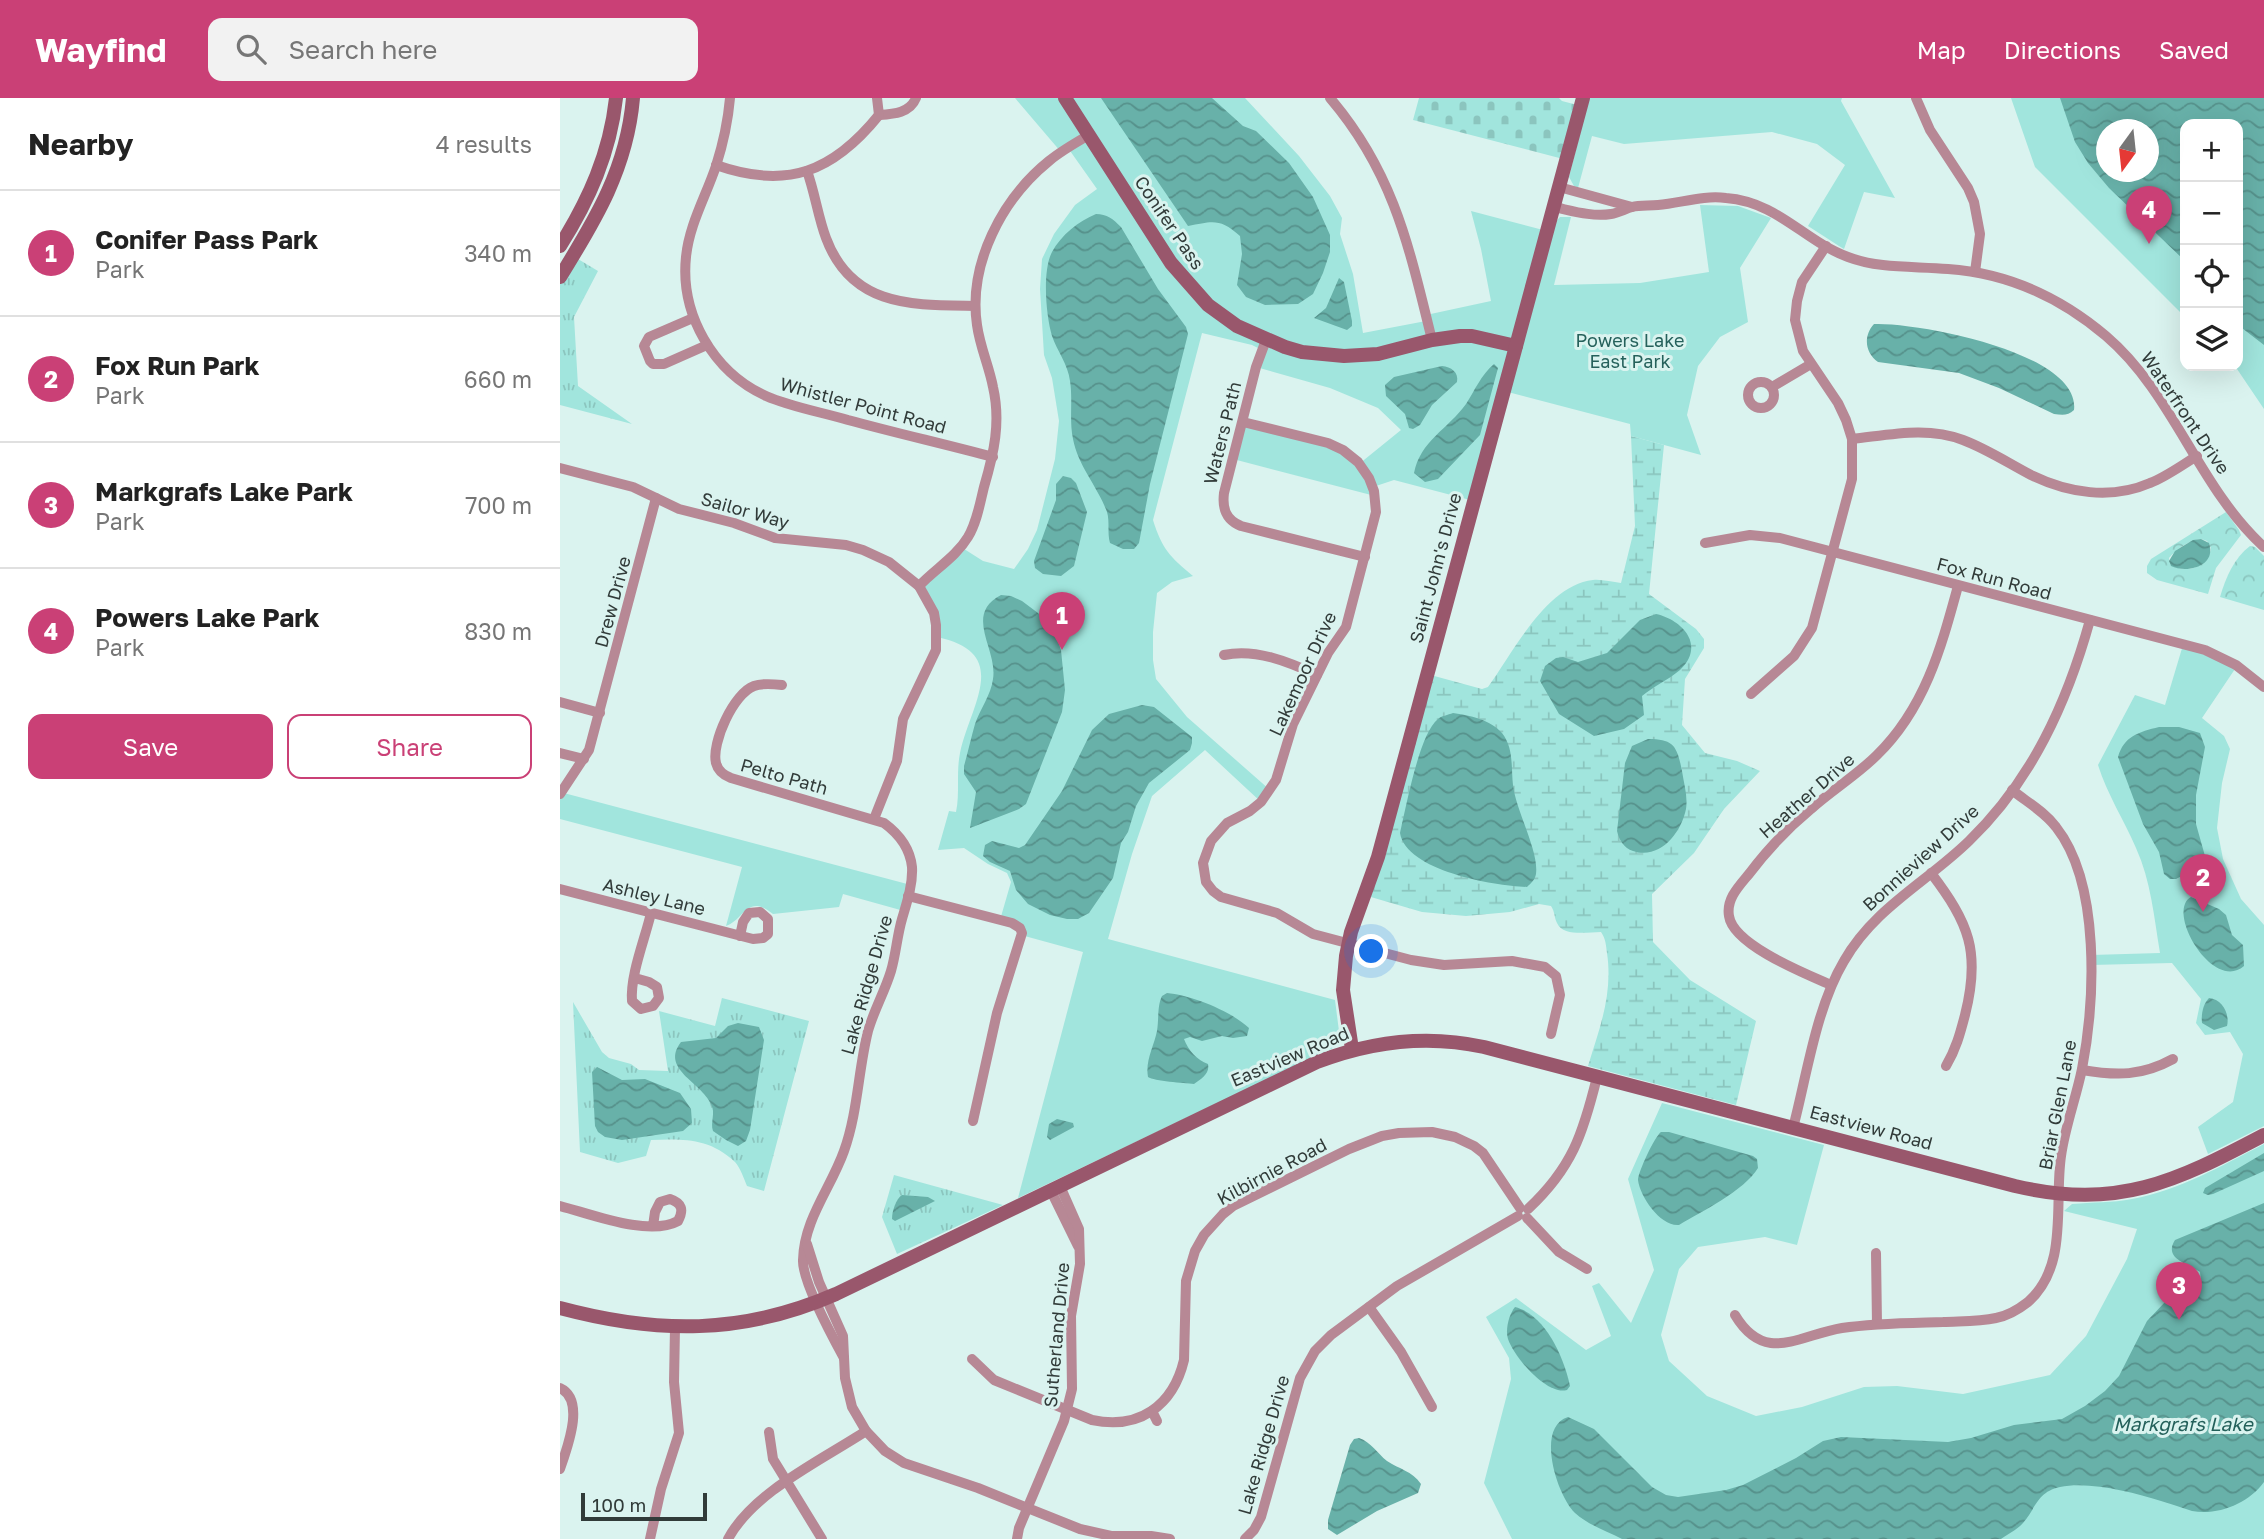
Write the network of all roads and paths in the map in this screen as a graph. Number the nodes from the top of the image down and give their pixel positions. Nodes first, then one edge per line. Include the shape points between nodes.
1 (616, 98) edge
2 (633, 98) edge
3 (730, 98) edge
4 (877, 98) edge
5 (916, 98) edge
6 (1065, 98) edge
7 (1329, 98) edge
8 (1583, 98) edge
9 (1916, 98) edge
10 (879, 115) junction
11 (1089, 135) junction
12 (716, 165) junction
13 (807, 171) junction
14 (1559, 187) junction
15 (1554, 207) junction
16 (1632, 207) junction
17 (560, 246) edge
18 (1826, 246) junction
19 (1975, 272) junction
20 (560, 276) edge
21 (975, 306) junction
22 (693, 318) junction
23 (1266, 340) junction
24 (1432, 340) junction
25 (707, 345) junction
26 (1516, 346) junction
27 (1811, 364) junction
28 (1772, 387) dead end
29 (1242, 422) junction
30 (1852, 439) junction
31 (2197, 456) junction
32 (993, 457) junction
33 (560, 468) edge
34 (656, 498) junction
35 (1705, 543) dead end
36 (2264, 547) edge
37 (1833, 552) junction
38 (1365, 557) junction
39 (919, 586) junction
40 (1958, 586) junction
41 (2090, 620) junction
42 (1224, 655) dead end
43 (1317, 675) junction
44 (782, 685) dead end
45 (2264, 687) edge
46 (1751, 694) dead end
47 (560, 702) edge
48 (600, 713) junction
49 (560, 752) edge
50 (584, 759) junction
51 (2012, 790) junction
52 (560, 794) edge
53 (874, 819) junction
54 (1931, 873) junction
55 (560, 889) edge
56 (908, 896) junction
57 (651, 913) junction
58 (740, 936) dead end
59 (1348, 943) junction
60 (635, 978) dead end
61 (1831, 985) junction
62 (1551, 1034) dead end
63 (1352, 1049) junction
64 (2174, 1059) dead end
65 (1946, 1066) dead end
66 (2082, 1070) junction
67 (1597, 1077) junction
68 (973, 1121) dead end
69 (1793, 1128) junction
70 (2264, 1135) edge
71 (1055, 1189) junction
72 (2058, 1194) junction
73 (560, 1206) edge
74 (1523, 1213) junction
75 (653, 1226) dead end
76 (1876, 1253) dead end
77 (1587, 1269) dead end
78 (822, 1300) junction
79 (1369, 1307) junction
80 (560, 1308) edge
81 (1735, 1315) dead end
82 (1877, 1324) junction
83 (675, 1328) junction
84 (972, 1359) dead end
85 (560, 1388) edge
86 (1432, 1407) dead end
87 (1067, 1411) junction
88 (866, 1431) junction
89 (769, 1432) dead end
90 (560, 1469) edge
91 (786, 1482) junction
92 (1027, 1508) junction
93 (1247, 1538) edge
94 (650, 1539) edge
95 (728, 1539) edge
96 (822, 1539) edge
97 (1017, 1539) edge
98 (1170, 1539) edge

1 - 17 street via 599,172
2 - 20 street via 624,152 605,202
3 - 12 street, Whistler Point Road
4 - 10 street
5 - 10 street via 903,112
6 - 11 street, Conifer Pass
7 - 24 street via 1365,146 1398,212
8 - 14 street, Saint John's Drive
9 - 19 street via 1974,202 1980,234
10 - 13 street via 856,142
11 - 21 street via 1047,162 1001,215 982,264
11 - 23 street, Conifer Pass via 1182,278 1224,318
12 - 13 street via 757,176
12 - 22 street, Whistler Point Road via 687,249 686,286
13 - 21 street via 831,250 862,286 903,303
14 - 15 street, Saint John's Drive
14 - 16 street, Waterfront Drive
15 - 16 street, Waterfront Drive via 1592,214
15 - 26 street, Saint John's Drive
16 - 18 street, Waterfront Drive via 1712,197 1742,200 1774,212
18 - 19 street, Waterfront Drive via 1874,265
18 - 27 street via 1802,282 1797,301 1798,337
19 - 31 street, Waterfront Drive via 2044,295 2105,336 2153,388
21 - 32 street via 997,409
22 - 25 street, Whistler Point Road
22 - 25 street via 649,337 645,353 653,364 664,364
23 - 24 street, Conifer Pass via 1302,352 1343,356 1396,351
23 - 29 street, Waters Path
24 - 26 street, Conifer Pass via 1472,336
25 - 32 street, Whistler Point Road via 729,371 765,396
26 - 59 street, Saint John's Drive via 1378,857
27 - 28 street
27 - 30 street via 1838,403
29 - 38 street, Lakemoor Drive via 1328,443 1358,462 1376,501
29 - 38 street, Waters Path via 1223,497 1228,517 1239,525
30 - 31 street via 1908,432 1945,435 2044,481 2082,492 2132,489
30 - 37 street via 1852,478
31 - 36 street, Waterfront Drive
32 - 39 street via 970,534
33 - 34 street, Sailor Way via 634,486
34 - 39 street, Sailor Way via 775,538 863,550 889,562
34 - 48 street, Drew Drive
35 - 37 street, Fox Run Road via 1767,536
37 - 40 street, Fox Run Road
37 - 46 street via 1804,641 1780,670
38 - 43 street, Lakemoor Drive via 1346,627
39 - 53 street, Sailor Way via 934,612 936,650 903,719 897,761
40 - 41 street, Fox Run Road
40 - 61 street, Heather Drive via 1935,667 1902,726 1877,756 1783,834 1731,899 1729,915 1736,932 1779,961
41 - 45 street, Fox Run Road via 2205,650
41 - 51 street, Bonnieview Drive via 2077,668 2052,727
42 - 43 street via 1249,652
43 - 59 street, Lakemoor Drive via 1293,724 1272,788 1255,807 1215,835 1206,850 1203,872 1209,887 1221,897 1274,911 1310,932
44 - 53 street, Pelto Path via 756,685 737,699 719,740 715,757 719,770 731,778
47 - 48 street
48 - 50 street, Drew Drive
49 - 50 street
50 - 52 street, Drew Drive
51 - 54 street, Bonnieview Drive via 1969,840
51 - 66 street, Briar Glen Lane via 2055,826 2081,877 2091,960
53 - 56 street, Pelto Path via 899,836 906,847 912,869
54 - 61 street, Bonnieview Drive via 1869,926
54 - 65 street via 1963,921 1973,960 1969,1001 1957,1048
55 - 57 street, Ashley Lane
56 - 68 street via 1020,928
56 - 78 street, Lake Ridge Drive via 891,971 869,1029 850,1135 815,1209 806,1240 803,1264
57 - 58 street, Ashley Lane
57 - 60 street
59 - 62 street via 1429,963 1512,961 1545,967 1556,975 1560,995
59 - 63 street, Saint John's Drive via 1343,990
61 - 69 street, Bonnieview Drive
63 - 67 street, Eastview Road via 1398,1041 1450,1041
63 - 71 street, Eastview Road
64 - 66 street via 2136,1073
66 - 72 street, Briar Glen Lane via 2063,1143
67 - 69 street, Eastview Road
67 - 74 street, Lake Ridge Drive via 1570,1159 1549,1189
69 - 72 street, Eastview Road
70 - 72 street, Eastview Road via 2161,1183 2101,1195
71 - 78 street, Eastview Road
71 - 87 street, Sutherland Drive via 1080,1250 1071,1316 1073,1374
72 - 82 street, Briar Glen Lane via 2052,1265 2027,1303 2011,1313 1980,1321
73 - 75 street
74 - 77 street, Kilbirnie Road via 1559,1252
74 - 79 street, Lake Ridge Drive via 1424,1269
74 - 87 street, Kilbirnie Road via 1492,1163 1474,1146 1444,1133 1417,1132 1364,1142 1233,1206 1204,1235 1186,1281 1181,1373 1155,1416 1114,1423
76 - 82 street
78 - 83 street, Eastview Road via 741,1323
78 - 88 street, Lake Ridge Drive via 844,1358 848,1393
79 - 86 street via 1402,1352
79 - 93 street, Lake Ridge Drive via 1324,1341 1306,1365 1262,1514
80 - 83 street, Eastview Road via 618,1322
81 - 82 street, Briar Glen Lane via 1753,1338 1777,1345
83 - 94 street via 679,1433
84 - 87 street, Kilbirnie Road via 994,1380
85 - 90 street via 570,1394 574,1406
87 - 92 street, Sutherland Drive
88 - 91 street
88 - 92 street, Lake Ridge Drive via 904,1463
89 - 91 street via 773,1459
91 - 95 street via 753,1507
91 - 96 street
92 - 97 street, Sutherland Drive
92 - 98 street, Lake Ridge Drive via 1094,1533

